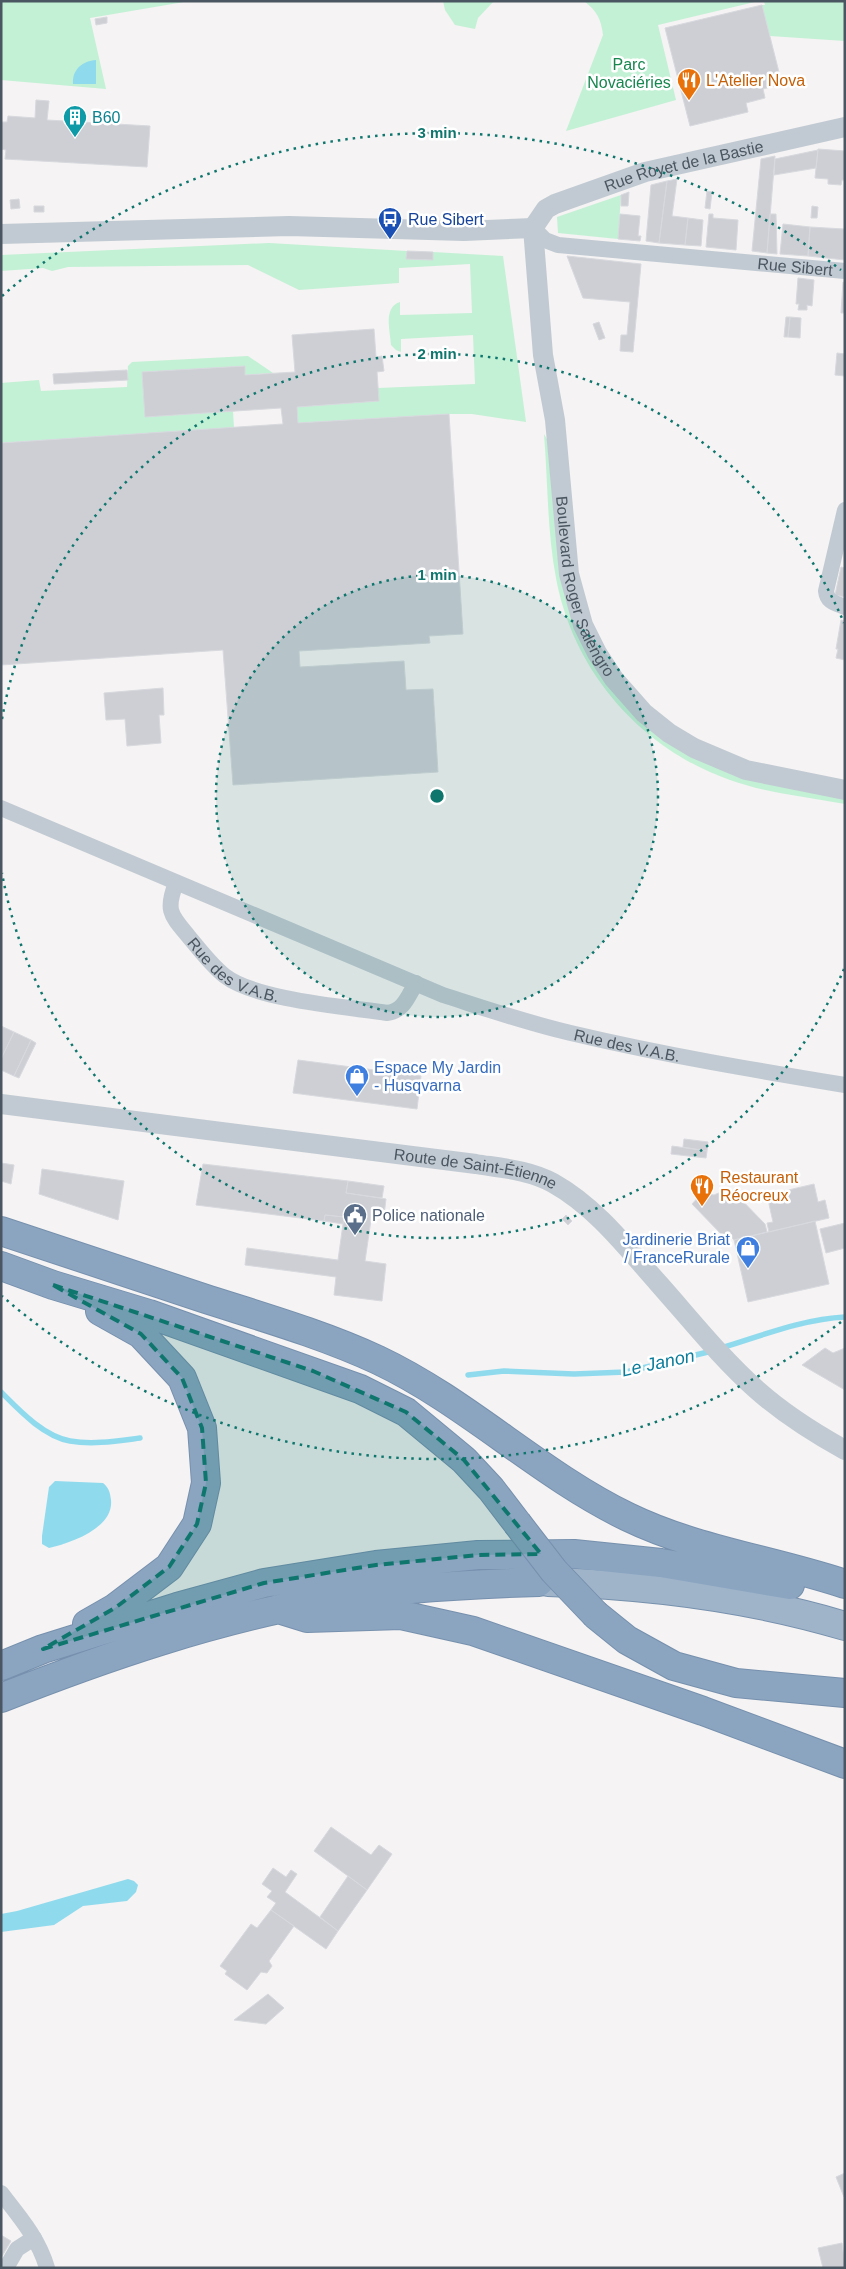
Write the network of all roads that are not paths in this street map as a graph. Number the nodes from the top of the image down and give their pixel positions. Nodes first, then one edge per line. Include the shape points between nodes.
1 (845, 127) edge
2 (533, 228) junction
3 (1, 234) edge
4 (845, 271) edge
5 (845, 510) edge
6 (845, 607) edge
7 (845, 790) edge
8 (1, 808) edge
9 (176, 884) junction
10 (416, 983) junction
11 (845, 1085) edge
12 (1, 1104) edge
13 (1, 1231) edge
14 (1, 1266) edge
15 (53, 1285) junction
16 (845, 1450) edge
17 (845, 1584) edge
18 (845, 1600) edge
19 (278, 1609) junction
20 (845, 1626) edge
21 (43, 1649) junction
22 (1, 1666) edge
23 (845, 1693) edge
24 (1, 1698) edge
25 (845, 1764) edge
26 (1, 2192) edge
27 (34, 2238) junction
28 (6, 2268) edge
29 (47, 2268) edge

1 - 2 street, Rue Royet de la Bastie via 645,172 555,204 546,209
2 - 3 street via 476,231 289,226
2 - 4 street, Rue Sibert via 545,240 558,244
2 - 7 street, Boulevard Roger Salengro via 542,355 555,420 569,574 583,624 597,653 644,713 694,748 746,770
5 - 6 street via 826,591 831,602
8 - 9 street, Rue des V.A.B.
9 - 10 street, Rue des V.A.B.
9 - 10 street, Rue des V.A.B. via 169,900 176,922 225,976 244,987 265,994 387,1013 401,1009
10 - 11 street, Rue des V.A.B. via 504,1015 574,1034 697,1060
12 - 16 street, Route de Saint-Étienne via 520,1171 551,1182 578,1198 610,1228 758,1391
13 - 17 highway via 312,1333 379,1360 443,1397 558,1476 629,1518 702,1545
14 - 15 highway
15 - 21 highway via 141,1334 182,1378 202,1428 206,1483 196,1524 169,1567 115,1608
15 - 23 highway, bridge via 149,1314 313,1371 406,1412 464,1460 491,1489 554,1571 596,1615 627,1640 674,1666 736,1683
18 - 21 highway via 780,1582 661,1563 574,1554 478,1554 376,1565 264,1583
19 - 20 highway via 378,1592 539,1582 646,1588 723,1598
19 - 24 highway via 144,1646
19 - 25 highway via 308,1618 401,1615 473,1631
21 - 22 highway
26 - 27 street
27 - 28 street via 17,2248
27 - 29 street

